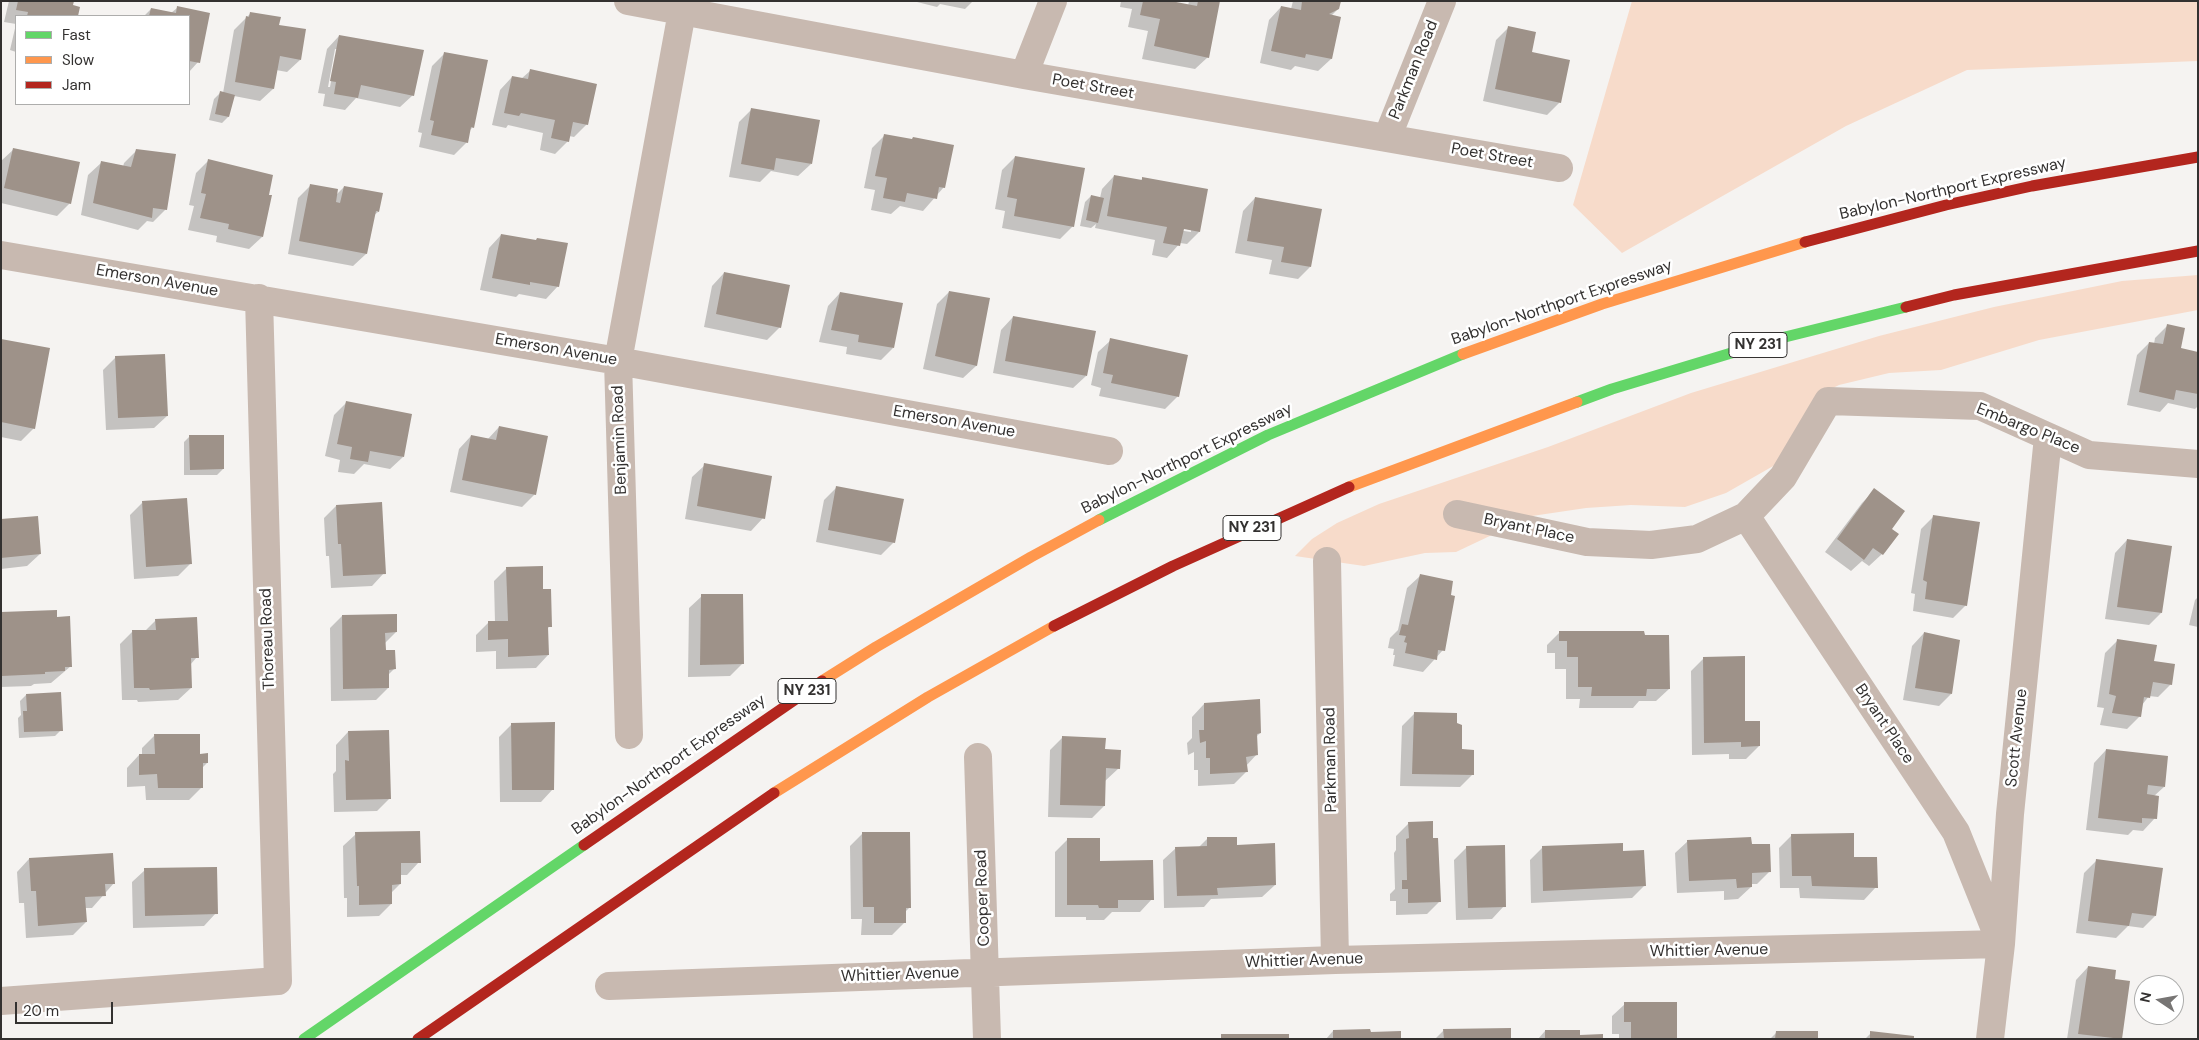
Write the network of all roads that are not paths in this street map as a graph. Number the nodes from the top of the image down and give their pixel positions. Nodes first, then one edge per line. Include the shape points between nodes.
1 (628, 1) edge
2 (1053, 1) edge
3 (1442, 1) edge
4 (683, 6) edge
5 (1024, 75) junction
6 (1387, 138) junction
7 (2198, 157) edge
8 (1559, 168) dead end
9 (2198, 251) edge
10 (1, 255) edge
11 (259, 298) junction
12 (618, 361) junction
13 (1828, 401) joint
14 (2048, 437) junction
15 (1109, 451) dead end
16 (2198, 464) edge
17 (1457, 514) dead end
18 (1746, 516) junction
19 (1326, 561) dead end
20 (629, 735) dead end
21 (978, 757) dead end
22 (2001, 944) junction
23 (1335, 960) junction
24 (985, 972) junction
25 (608, 986) dead end
26 (1, 1001) edge
27 (304, 1039) edge
28 (418, 1039) edge
29 (987, 1039) edge
30 (1990, 1039) edge

1 - 4 street, Poet Street
2 - 5 street
3 - 6 street, Parkman Road
4 - 5 street, Poet Street
4 - 12 street, Benjamin Road
5 - 6 street, Poet Street
6 - 8 street, Poet Street
7 - 27 main road, Babylon-Northport Expressway / NY 231 via 2022,188 1774,250 1602,304 1436,364 1268,435 1031,557 806,691
9 - 28 main road, NY 231 via 1954,295 1781,338 1612,389 1332,493 1089,608 928,697 779,790
10 - 11 street, Emerson Avenue
11 - 12 street, Emerson Avenue
11 - 26 street, Thoreau Road via 278,981
12 - 15 street, Emerson Avenue
12 - 20 street, Benjamin Road
13 - 14 street, Embargo Place via 1980,406
13 - 18 street, Bryant Place via 1783,477
14 - 16 street, Embargo Place via 2089,454
14 - 22 street, Scott Avenue via 2010,814
17 - 18 street, Bryant Place via 1587,542 1651,545 1697,539
18 - 22 street, Bryant Place via 1956,832
19 - 23 street, Parkman Road
21 - 24 street, Cooper Road
22 - 23 street, Whittier Avenue
22 - 30 street, Scott Avenue
23 - 24 street, Whittier Avenue
24 - 25 street, Whittier Avenue
24 - 29 street, Cooper Road

